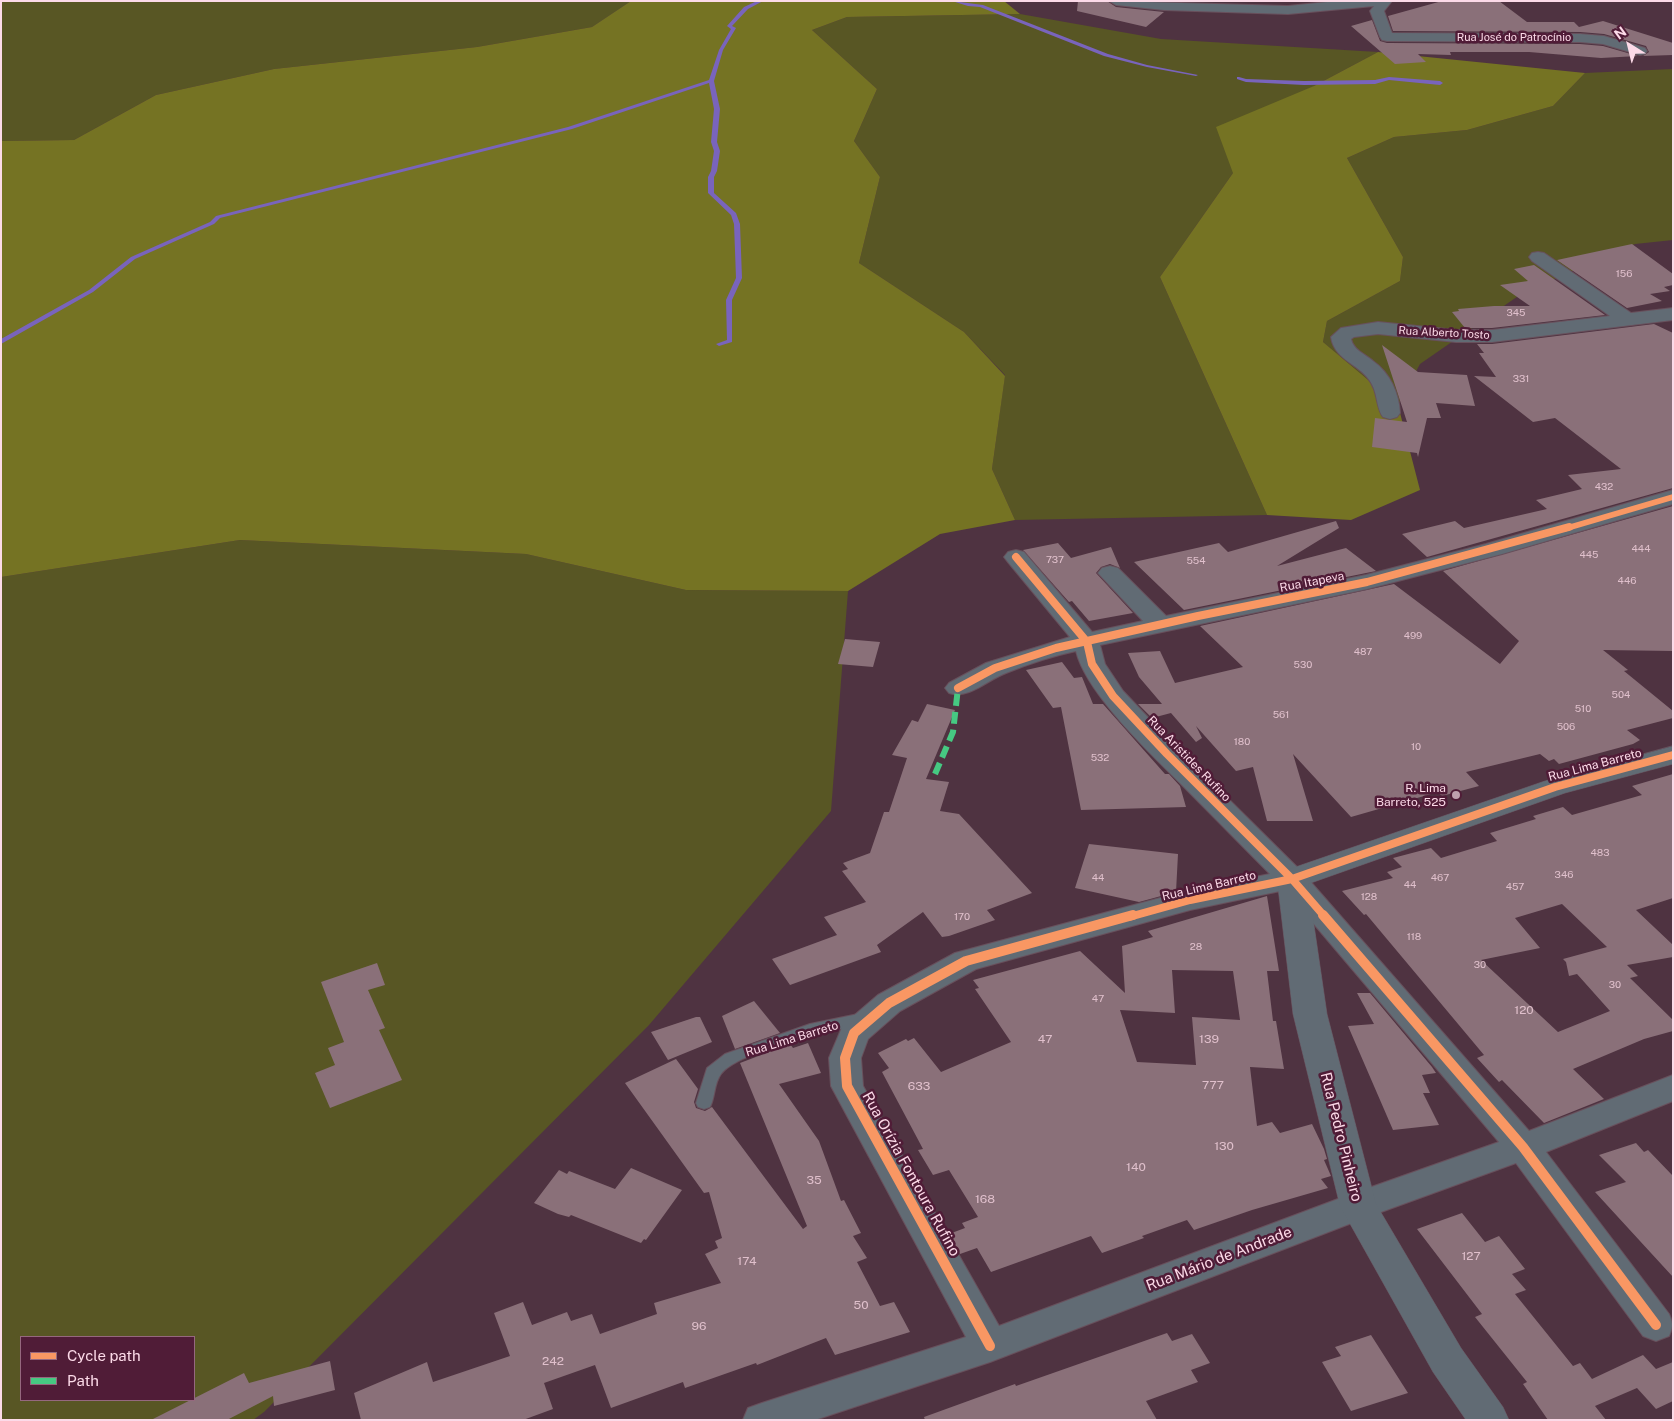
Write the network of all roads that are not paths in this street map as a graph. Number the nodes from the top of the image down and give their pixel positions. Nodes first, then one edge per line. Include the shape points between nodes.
1 (1116, 1) edge
2 (1384, 1) edge
3 (1640, 51) dead end
4 (1538, 257) dead end
5 (1673, 314) edge
6 (1627, 319) junction
7 (1390, 413) dead end
8 (1673, 496) edge
9 (1016, 557) dead end
10 (1110, 573) dead end
11 (1160, 624) junction
12 (1087, 642) junction
13 (958, 688) dead end
14 (1673, 755) edge
15 (1292, 879) junction
16 (873, 1016) junction
17 (1673, 1087) edge
18 (704, 1103) dead end
19 (1523, 1147) junction
20 (1358, 1206) junction
21 (1656, 1325) dead end
22 (990, 1346) junction
23 (762, 1420) edge
24 (1489, 1420) edge

1 - 2 street via 1288,10
2 - 3 street, Rua José do Patrocínio via 1376,12 1387,37 1580,38 1604,40
4 - 6 street
5 - 6 street, Rua Alberto Tosto
6 - 7 street, Rua Alberto Tosto via 1492,336 1456,336 1378,328 1348,332 1341,337 1341,344 1370,367 1381,382 1390,398
8 - 11 street, Rua Itapeva via 1494,550 1367,582
9 - 12 street
10 - 11 street
11 - 12 street, Rua Itapeva
12 - 13 street, Rua Itapeva via 1056,648 995,668
12 - 15 street, Rua Aristides Rufino via 1092,664 1113,696
14 - 15 street, Rua Lima Barreto via 1555,787
15 - 16 street, Rua Lima Barreto via 1190,900 966,960 889,1003
15 - 19 street, Rua Aristides Rufino
15 - 20 street, Rua Pedro Pinheiro via 1310,1014
16 - 18 lane, Rua Lima Barreto via 810,1030 730,1058 713,1072
16 - 22 street, Rua Orízia Fontoura Rufino via 854,1033 846,1058 847,1086
17 - 19 street, Rua Mário de Andrade
19 - 20 street, Rua Mário de Andrade
19 - 21 street, Rua Aristides Rufino
20 - 22 street, Rua Mário de Andrade
20 - 24 street, Rua Pedro Pinheiro via 1447,1360
22 - 23 street, Rua Mário de Andrade

